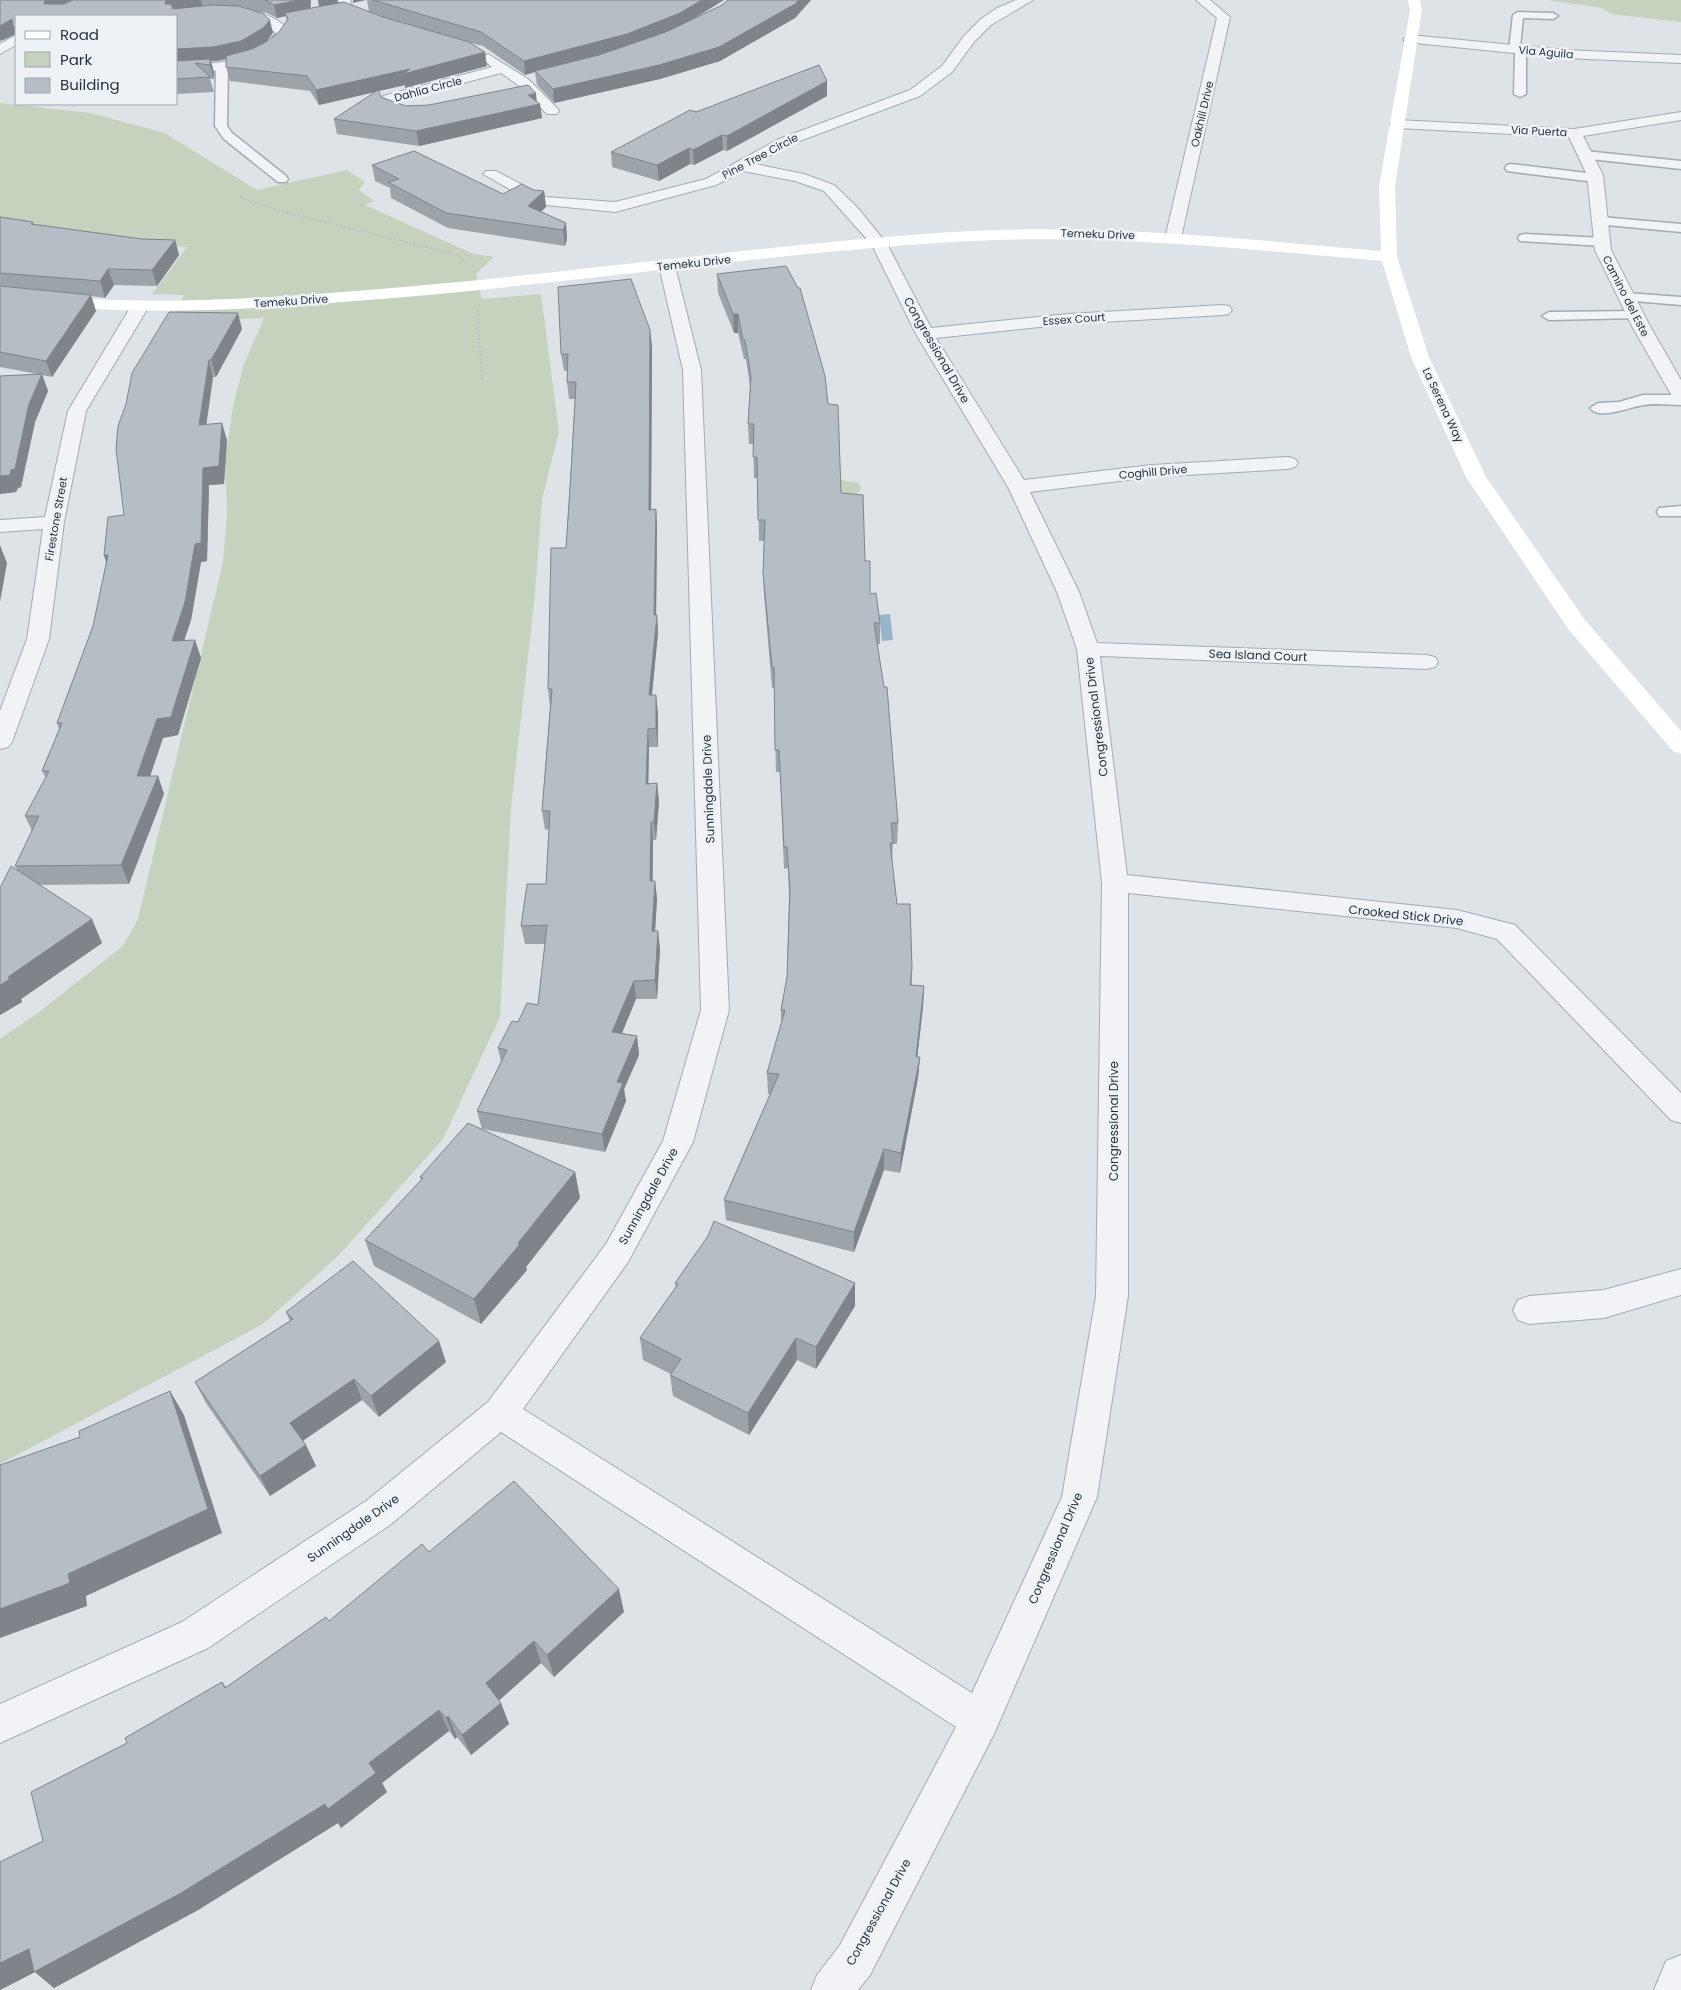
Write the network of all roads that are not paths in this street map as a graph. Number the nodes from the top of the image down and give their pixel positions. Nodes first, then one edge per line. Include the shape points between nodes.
1 (1027, 0) edge
2 (1202, 0) edge
3 (1414, 0) edge
4 (346, 5) edge
5 (373, 5) dead end
6 (330, 14) edge
7 (1554, 16) dead end
8 (178, 17) edge
9 (294, 20) edge
10 (276, 24) junction
11 (391, 26) edge
12 (1410, 39) junction
13 (15, 40) edge
14 (0, 50) edge
15 (1518, 50) junction
16 (477, 51) edge
17 (1681, 59) edge
18 (222, 66) junction
19 (503, 68) junction
20 (178, 69) edge
21 (541, 78) edge
22 (527, 87) junction
23 (1520, 94) dead end
24 (514, 96) edge
25 (552, 111) dead end
26 (431, 114) edge
27 (1681, 116) edge
28 (1396, 124) junction
29 (1574, 133) junction
30 (1585, 155) junction
31 (1681, 165) edge
32 (742, 166) junction
33 (1511, 168) dead end
34 (491, 174) dead end
35 (1595, 178) junction
36 (282, 179) dead end
37 (1601, 221) junction
38 (1681, 228) edge
39 (1173, 238) junction
40 (1525, 238) dead end
41 (1603, 242) junction
42 (879, 244) junction
43 (1389, 257) junction
44 (667, 266) junction
45 (0, 295) edge
46 (1627, 297) junction
47 (1681, 301) edge
48 (139, 308) junction
49 (1223, 310) dead end
50 (1635, 315) junction
51 (1549, 316) dead end
52 (925, 334) junction
53 (1680, 393) edge
54 (1598, 408) dead end
55 (1288, 463) dead end
56 (1018, 487) junction
57 (54, 522) junction
58 (0, 526) edge
59 (1088, 649) junction
60 (1428, 662) dead end
61 (0, 742) edge
62 (1681, 746) edge
63 (1115, 883) junction
64 (1681, 1112) edge
65 (1681, 1282) edge
66 (1529, 1310) dead end
67 (500, 1413) junction
68 (980, 1720) junction
69 (0, 1724) edge
70 (1681, 1976) edge
71 (832, 1990) edge
72 (1675, 1990) edge

1 - 32 street, Pine Tree Circle via 1002,10 986,22 947,69 915,93 784,142
2 - 39 street, Oakhill Drive via 1224,17
3 - 12 main road, La Serena Way via 1416,10
4 - 5 street
4 - 6 street
4 - 11 street
7 - 15 lane via 1518,15
8 - 10 street via 242,14
9 - 10 street
10 - 18 street via 283,32 280,42 268,51
12 - 15 street, Via Aguila
12 - 28 main road, La Serena Way
13 - 14 street
15 - 17 street, Via Aguila
15 - 23 lane
16 - 19 street
18 - 20 street
18 - 36 lane via 225,107 221,126 228,136
19 - 22 street
19 - 26 street, Dahlia Circle via 388,99 389,107 408,116
21 - 22 street
22 - 24 street
22 - 25 street
27 - 29 street, Via Puerta
28 - 29 street, Via Puerta
28 - 43 main road, La Serena Way via 1387,186
29 - 30 street, Camino del Este
30 - 31 lane
30 - 35 street, Camino del Este
32 - 34 street, Pine Tree Circle via 711,182 615,206 542,201
32 - 42 street, Congressional Drive via 799,177 829,188
33 - 35 lane
35 - 37 street, Camino del Este
37 - 38 lane
37 - 41 street, Camino del Este
39 - 42 main road, Temeku Drive via 1110,234 983,234
39 - 43 main road, Temeku Drive
40 - 41 lane
41 - 46 street, Camino del Este via 1603,250
42 - 44 main road, Temeku Drive
42 - 52 street, Congressional Drive
43 - 62 main road, La Serena Way via 1420,357 1476,477 1577,625
44 - 48 main road, Temeku Drive via 471,288 225,306
44 - 67 street, Sunningdale Drive via 692,370 715,1010 678,1142 617,1253
45 - 48 main road, Temeku Drive
46 - 47 lane
46 - 50 street, Camino del Este
48 - 57 street, Firestone Street via 77,411
49 - 52 street, Essex Court via 1068,319
50 - 51 lane
50 - 53 street, Camino del Este
52 - 56 street, Congressional Drive
53 - 54 lane via 1620,407
55 - 56 street, Coghill Drive via 1152,470
56 - 59 street, Congressional Drive via 1068,592
57 - 58 street
57 - 61 street, Firestone Street via 38,639
59 - 60 street, Sea Island Court
59 - 63 street, Congressional Drive
63 - 64 street, Crooked Stick Drive via 1328,908 1457,919 1506,932
63 - 68 street, Congressional Drive via 1110,1305 1079,1497
65 - 66 street via 1604,1304
67 - 68 street
67 - 69 street, Sunningdale Drive via 378,1513 195,1635
68 - 71 street, Congressional Drive via 855,1960
70 - 72 street

